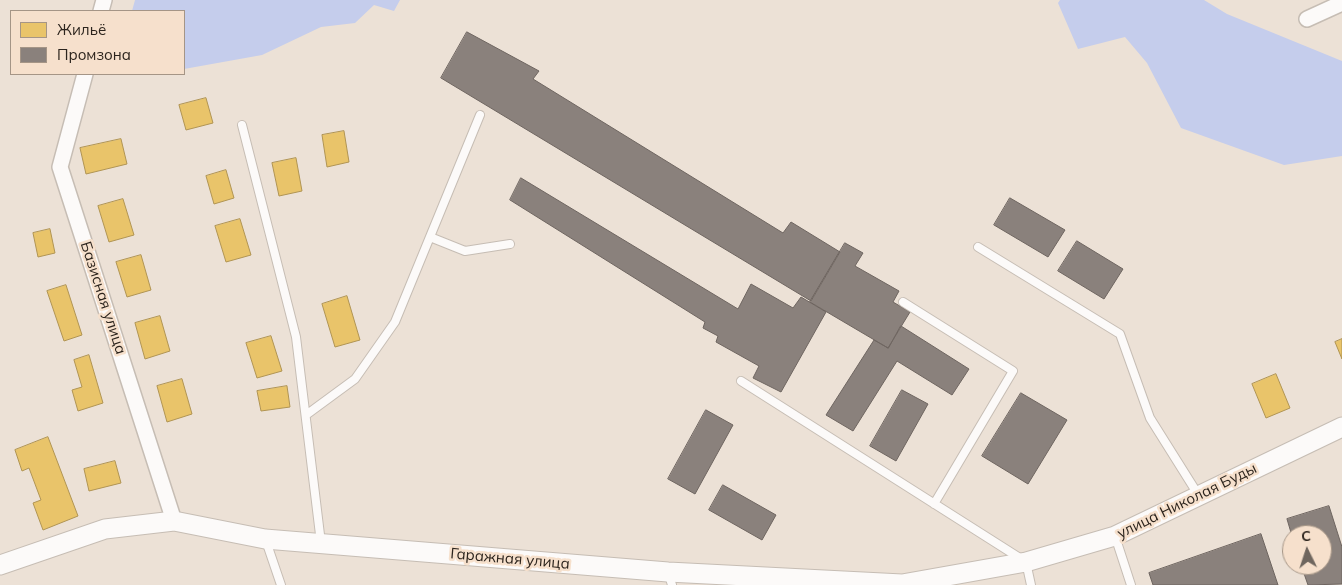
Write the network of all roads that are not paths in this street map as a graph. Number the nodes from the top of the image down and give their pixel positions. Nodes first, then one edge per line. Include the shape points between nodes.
1 (1342, 2) edge
2 (1306, 19) dead end
3 (84, 75) edge
4 (480, 115) dead end
5 (242, 125) dead end
6 (430, 237) junction
7 (510, 244) dead end
8 (978, 247) dead end
9 (904, 302) dead end
10 (741, 382) dead end
11 (306, 415) junction
12 (1342, 427) edge
13 (1198, 496) junction
14 (934, 504) junction
15 (174, 521) junction
16 (1115, 536) junction
17 (265, 539) junction
18 (321, 544) junction
19 (1026, 562) junction
20 (0, 565) edge
21 (670, 579) edge
22 (281, 585) edge
23 (1030, 585) edge
24 (1131, 585) edge

1 - 2 street
3 - 15 street, Базисная улица via 60,167
4 - 6 lane
5 - 11 lane via 296,336
6 - 7 lane via 465,251
6 - 11 lane via 395,322 355,379
8 - 13 lane via 1120,334 1150,418
9 - 14 lane via 1013,371
10 - 14 lane
11 - 18 lane
12 - 13 street, улица Николая Буды
13 - 16 street, улица Николая Буды
14 - 19 lane
15 - 17 street, Гаражная улица
15 - 20 street, Гаражная улица via 105,529
16 - 19 street, улица Николая Буды
16 - 24 lane
17 - 18 street, Гаражная улица
17 - 22 lane
18 - 21 street, Гаражная улица
19 - 21 street, Гаражная улица via 902,584
19 - 23 lane

